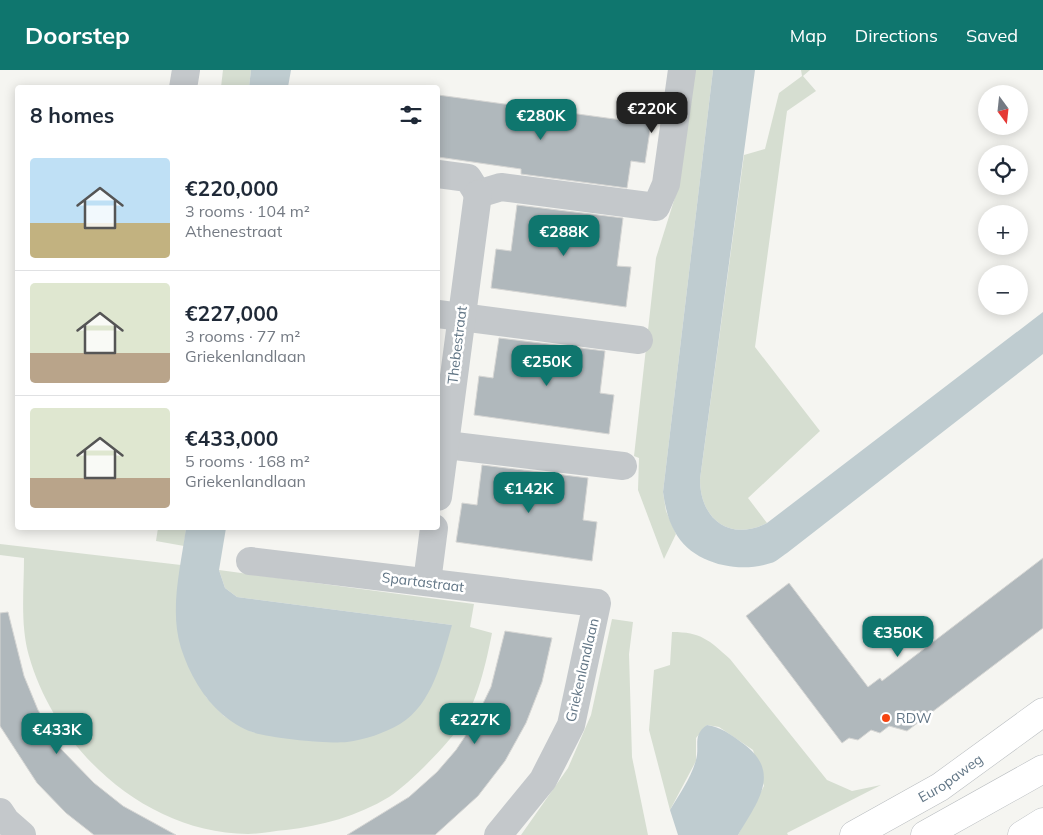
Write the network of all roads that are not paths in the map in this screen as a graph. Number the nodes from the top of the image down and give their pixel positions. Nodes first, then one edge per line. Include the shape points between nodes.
1 (186, 70) edge
2 (682, 70) edge
3 (184, 85) edge
4 (440, 174) edge
5 (478, 194) junction
6 (449, 315) edge
7 (639, 340) dead end
8 (441, 445) edge
9 (440, 462) edge
10 (623, 466) dead end
11 (434, 530) edge
12 (250, 561) dead end
13 (426, 582) junction
14 (597, 604) joint
15 (1043, 712) edge
16 (1043, 769) edge
17 (0, 812) edge
18 (1043, 822) edge
19 (22, 835) edge
20 (498, 835) edge
21 (854, 835) edge
22 (925, 835) edge
23 (1022, 835) edge

1 - 3 street
2 - 5 street via 666,184 656,207 502,187
4 - 5 street via 468,178
5 - 6 street, Thebestraat
6 - 7 street
6 - 8 street, Thebestraat
8 - 9 street, Thebestraat
8 - 10 street
11 - 13 street
12 - 13 street, Spartastraat
13 - 14 street, Spartastraat
14 - 20 street, Griekenlandlaan via 571,725 543,780
15 - 21 main road, Europaweg via 940,787
16 - 22 main road
17 - 19 street
18 - 23 main road

